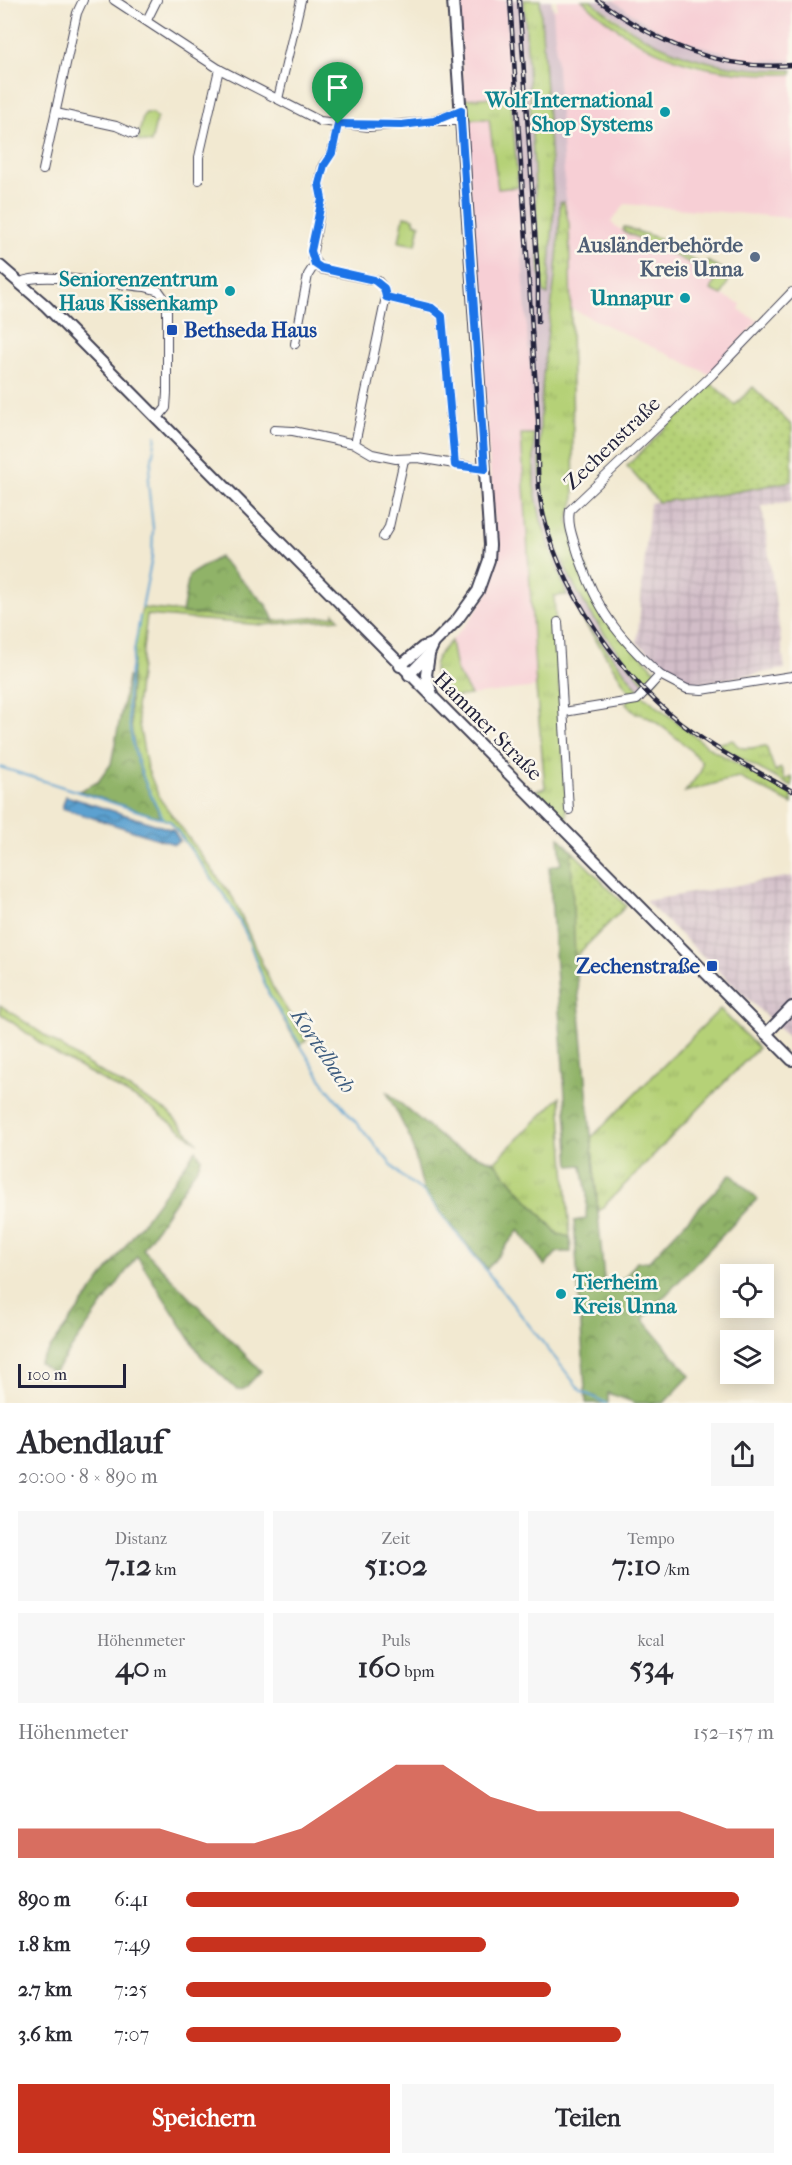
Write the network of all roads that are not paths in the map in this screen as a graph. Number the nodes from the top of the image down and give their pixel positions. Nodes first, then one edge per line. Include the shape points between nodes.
1 (83, 0) edge
2 (114, 0) edge
3 (157, 0) edge
4 (302, 0) edge
5 (453, 0) edge
6 (147, 20) junction
7 (219, 69) junction
8 (278, 99) junction
9 (56, 113) junction
10 (461, 116) junction
11 (338, 124) junction
12 (134, 134) dead end
13 (43, 170) dead end
14 (200, 180) dead end
15 (315, 264) junction
16 (0, 266) edge
17 (21, 282) junction
18 (792, 292) edge
19 (386, 297) junction
20 (295, 344) dead end
21 (157, 419) junction
22 (274, 430) dead end
23 (355, 444) junction
24 (405, 460) junction
25 (455, 465) junction
26 (485, 469) junction
27 (383, 537) dead end
28 (558, 622) dead end
29 (434, 643) junction
30 (429, 654) junction
31 (400, 666) junction
32 (409, 675) junction
33 (660, 675) junction
34 (792, 676) edge
35 (434, 700) junction
36 (564, 712) junction
37 (568, 810) dead end
38 (792, 1007) edge
39 (765, 1034) junction
40 (792, 1060) edge

1 - 9 street
2 - 6 street
3 - 6 street
4 - 8 street
5 - 10 main road
6 - 7 street
7 - 8 street
7 - 14 street via 200,157
8 - 11 street via 314,119
9 - 12 street via 116,126
9 - 13 street
10 - 11 street via 382,126
10 - 26 main road
11 - 15 street via 332,153 319,184 322,199 311,251
15 - 19 street via 378,281
15 - 20 street via 308,275
16 - 17 main road, Hammer Straße
17 - 21 main road, Hammer Straße
17 - 21 street via 28,278 50,278 159,291 167,302 167,393 166,408
18 - 33 street, Zechenstraße via 712,375 570,510 568,520 574,543 607,620
19 - 23 street
19 - 25 street via 432,308 442,316
21 - 31 main road, Hammer Straße
22 - 23 street
23 - 24 street via 372,454
24 - 25 street via 418,458
24 - 27 street via 389,527
25 - 26 street
26 - 29 main road via 490,545 484,577 470,604
28 - 36 street
29 - 30 main road
29 - 31 main road
30 - 32 main road
30 - 35 main road via 426,675
31 - 32 main road, Hammer Straße
32 - 35 main road, Hammer Straße
33 - 34 street via 687,689 702,690
33 - 36 street via 636,700
35 - 39 main road, Hammer Straße
36 - 37 street
38 - 39 main road
39 - 40 main road, Hammer Straße

